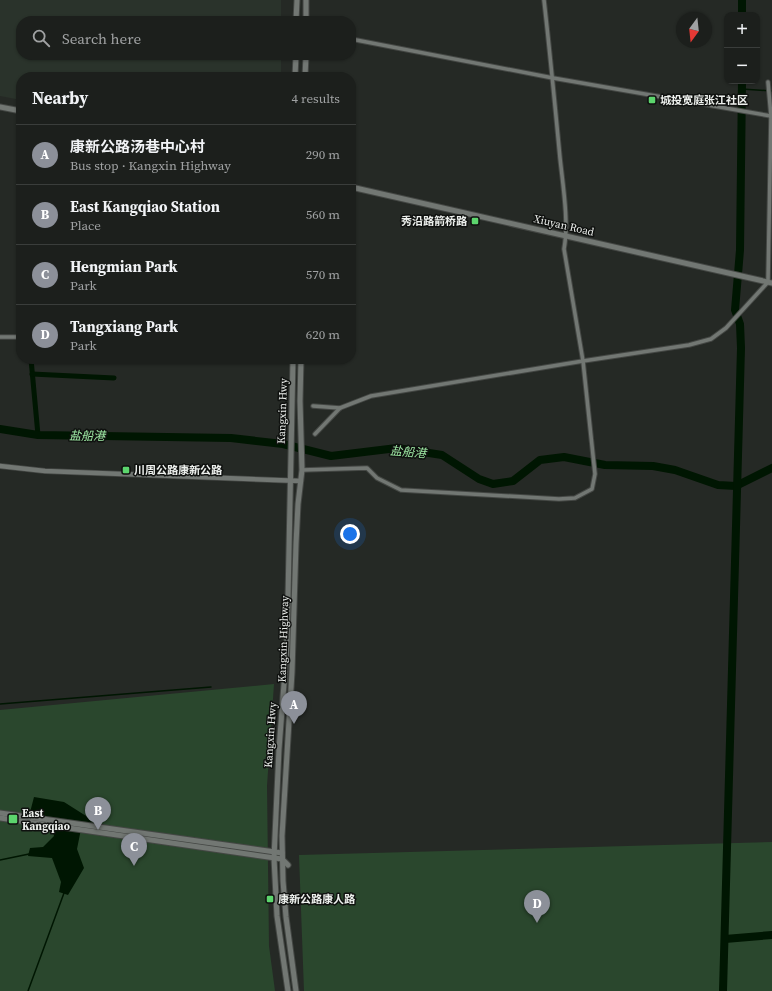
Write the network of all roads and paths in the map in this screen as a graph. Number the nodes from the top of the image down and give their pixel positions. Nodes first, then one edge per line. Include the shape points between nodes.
1 (297, 0) edge
2 (306, 0) edge
3 (544, 0) edge
4 (296, 16) edge
5 (306, 16) edge
6 (356, 40) edge
7 (296, 60) edge
8 (306, 60) edge
9 (295, 72) edge
10 (305, 72) edge
11 (553, 78) junction
12 (768, 82) dead end
13 (0, 107) edge
14 (16, 110) edge
15 (772, 116) edge
16 (356, 188) edge
17 (566, 236) junction
18 (770, 282) edge
19 (0, 337) edge
20 (16, 337) edge
21 (582, 361) junction
22 (294, 364) edge
23 (301, 364) edge
24 (313, 406) dead end
25 (340, 408) junction
26 (315, 434) dead end
27 (0, 466) edge
28 (302, 467) junction
29 (291, 480) junction
30 (301, 481) junction
31 (0, 813) edge
32 (0, 818) edge
33 (274, 852) junction
34 (282, 856) junction
35 (274, 858) junction
36 (288, 865) dead end
37 (288, 991) edge
38 (296, 991) edge

1 - 4 main road
2 - 5 main road
3 - 11 street
6 - 11 street
7 - 9 main road
8 - 10 main road
11 - 15 street
11 - 17 street
12 - 15 street
13 - 14 main road
15 - 18 street
16 - 17 main road, Xiuyan Road
17 - 18 main road, Xiuyan Road
17 - 21 street via 564,249
18 - 21 street via 726,328 711,339 689,345
19 - 20 street
21 - 25 street via 371,396
21 - 28 street via 595,474 592,489 575,498 401,490 377,478 367,468
22 - 29 main road, Kangxin Hwy
23 - 28 main road, Kangxin Highway
24 - 25 street
25 - 26 street
27 - 29 street via 45,471
28 - 30 main road, Kangxin Highway
29 - 30 street
29 - 33 main road, Kangxin Hwy via 287,645
30 - 34 main road, Kangxin Highway
31 - 33 main road
32 - 35 main road
33 - 34 main road
33 - 35 main road, Kangxin Hwy
34 - 35 main road
34 - 36 main road
34 - 38 main road, Kangxin Highway via 286,920
35 - 37 main road, Kangxin Hwy via 278,916

